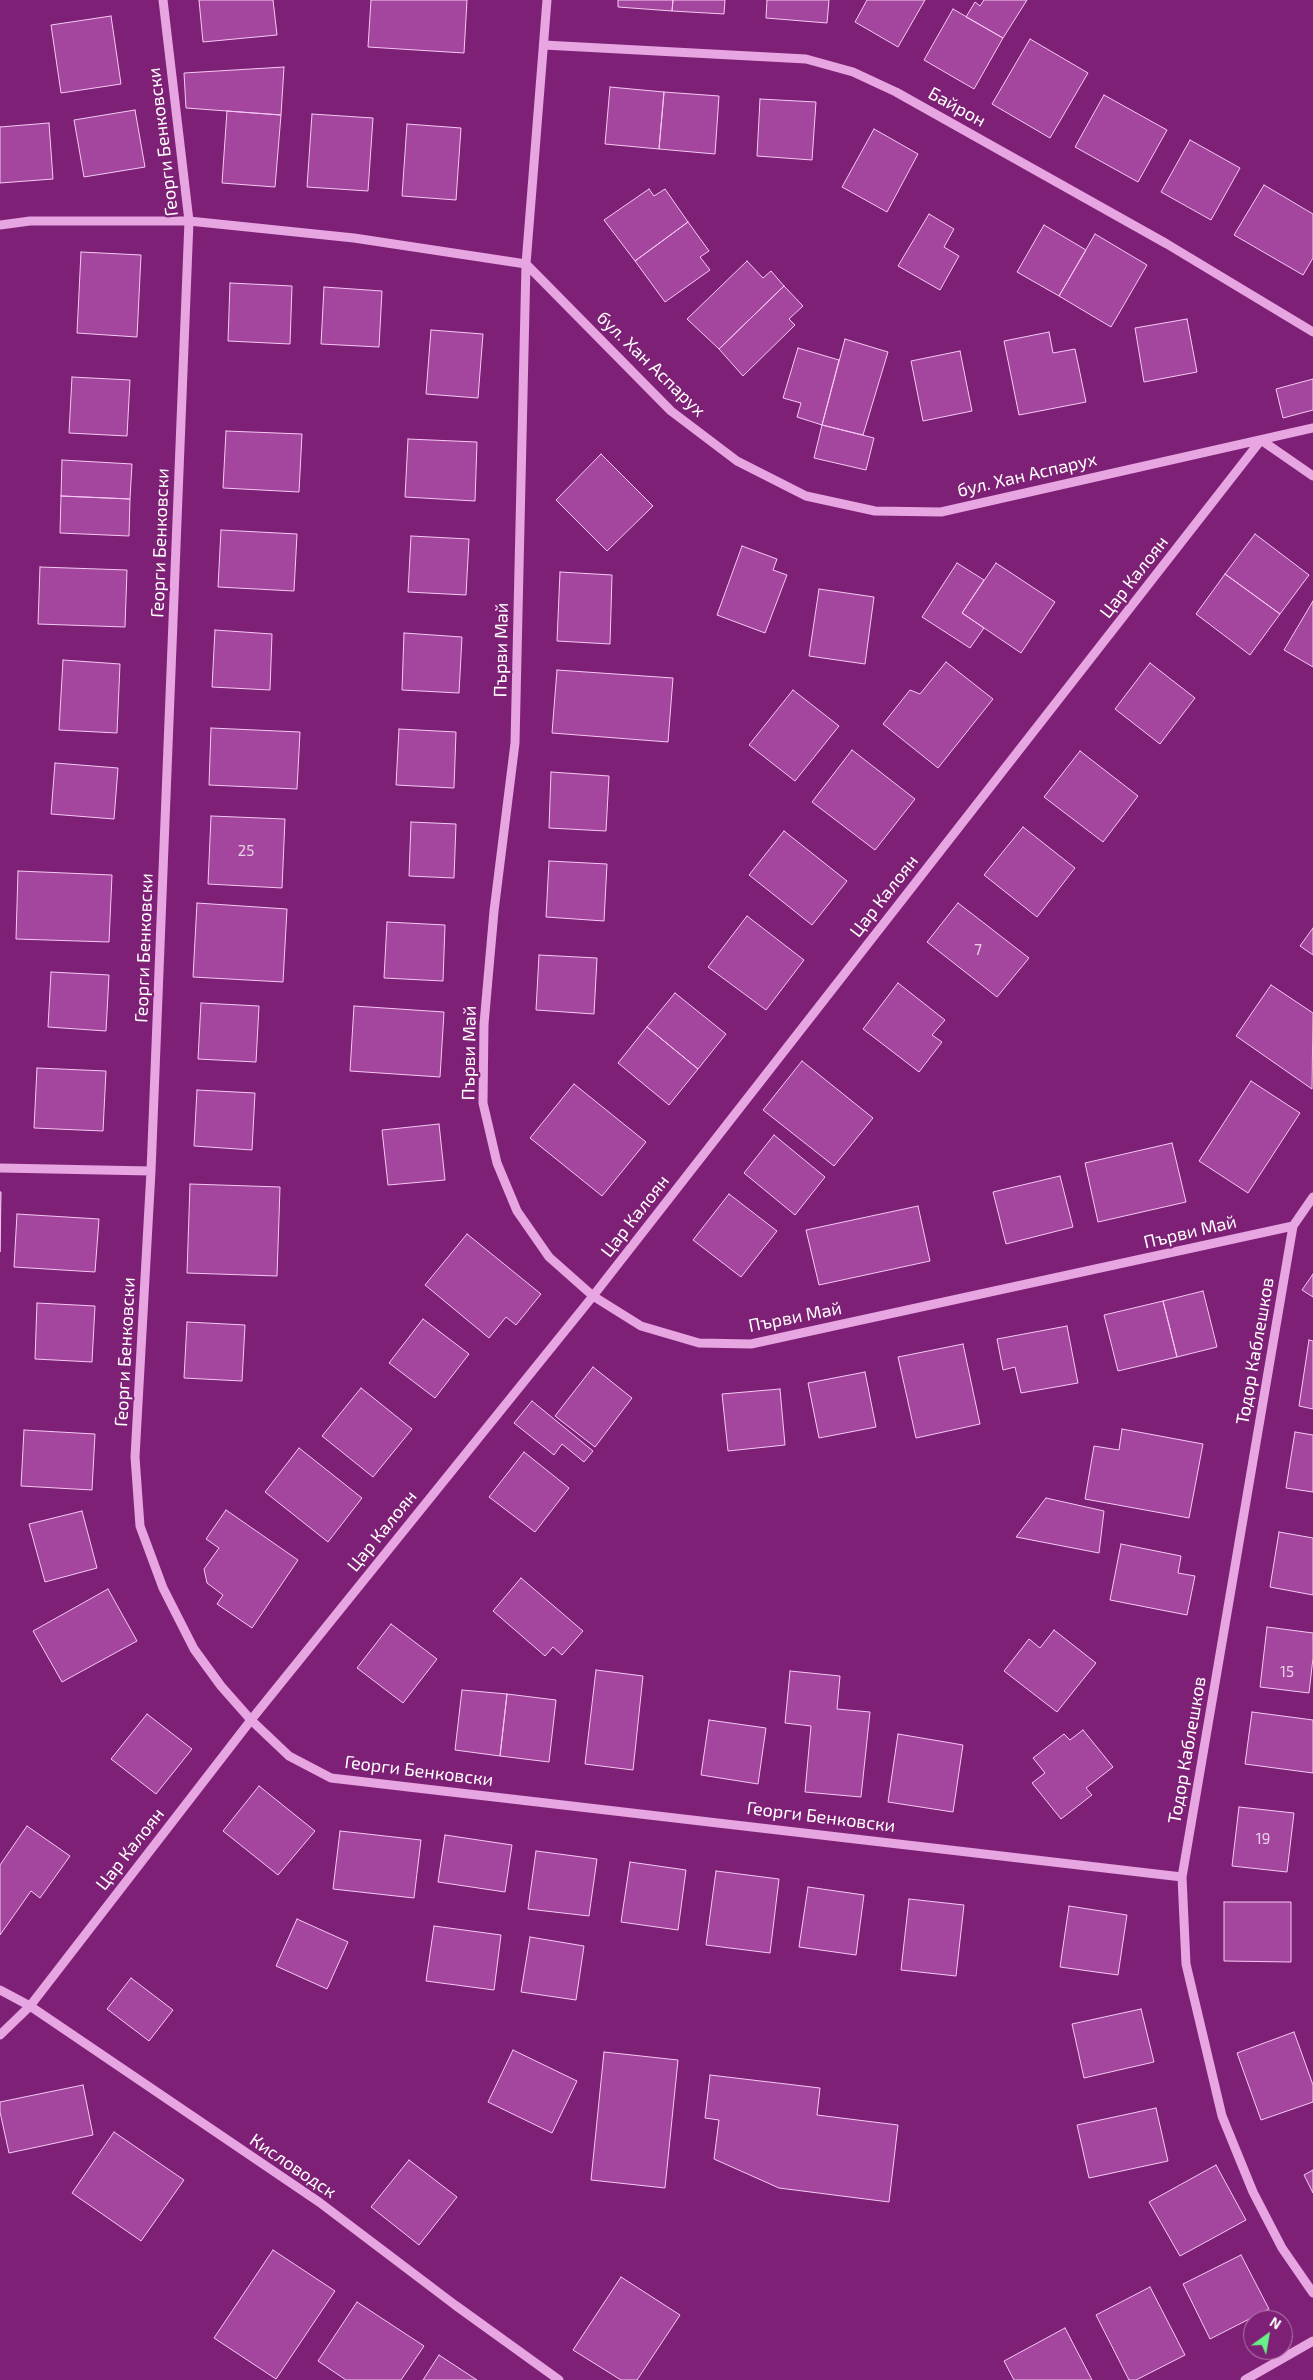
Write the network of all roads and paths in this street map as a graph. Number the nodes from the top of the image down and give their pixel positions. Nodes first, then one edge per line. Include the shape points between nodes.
1 (163, 0) edge
2 (547, 0) edge
3 (544, 44) junction
4 (189, 221) junction
5 (0, 225) edge
6 (526, 264) junction
7 (1313, 332) edge
8 (1313, 428) edge
9 (1261, 440) junction
10 (1313, 476) edge
11 (0, 1168) edge
12 (152, 1171) junction
13 (1313, 1197) edge
14 (1293, 1226) junction
15 (593, 1296) junction
16 (251, 1720) junction
17 (1182, 1877) junction
18 (0, 1990) edge
19 (30, 2006) junction
20 (0, 2035) edge
21 (1313, 2294) edge
22 (1313, 2341) edge
23 (559, 2380) edge
24 (1245, 2380) edge

1 - 4 street, Георги Бенковски
2 - 3 street
3 - 6 street
3 - 7 street, Байрон via 806,59 852,72 896,92 1167,244
4 - 5 street via 30,221
4 - 6 street via 354,238
4 - 12 street, Георги Бенковски
6 - 9 street, бул. Хан Аспарух via 671,411 737,461 806,496 875,511 941,512
6 - 15 street, Първи Май via 515,742 494,911 484,1024 483,1103 498,1163 517,1211 549,1257
8 - 9 street, бул. Хан Аспарух
9 - 10 street
9 - 15 street, Цар Калоян
11 - 12 street
12 - 16 street, Георги Бенковски via 135,1457 140,1526 162,1588 194,1649
13 - 14 street, Тодор Каблешков
14 - 15 street, Първи Май via 751,1344 698,1343 641,1326
14 - 17 street, Тодор Каблешков
15 - 16 street, Цар Калоян
16 - 17 street, Георги Бенковски via 290,1756 331,1778
16 - 19 street, Цар Калоян
17 - 21 street, Тодор Каблешков via 1186,1964 1222,2116 1253,2192 1282,2248
18 - 19 street, Кисловодск
19 - 20 street, Цар Калоян
19 - 23 street, Кисловодск via 319,2202
22 - 24 street

